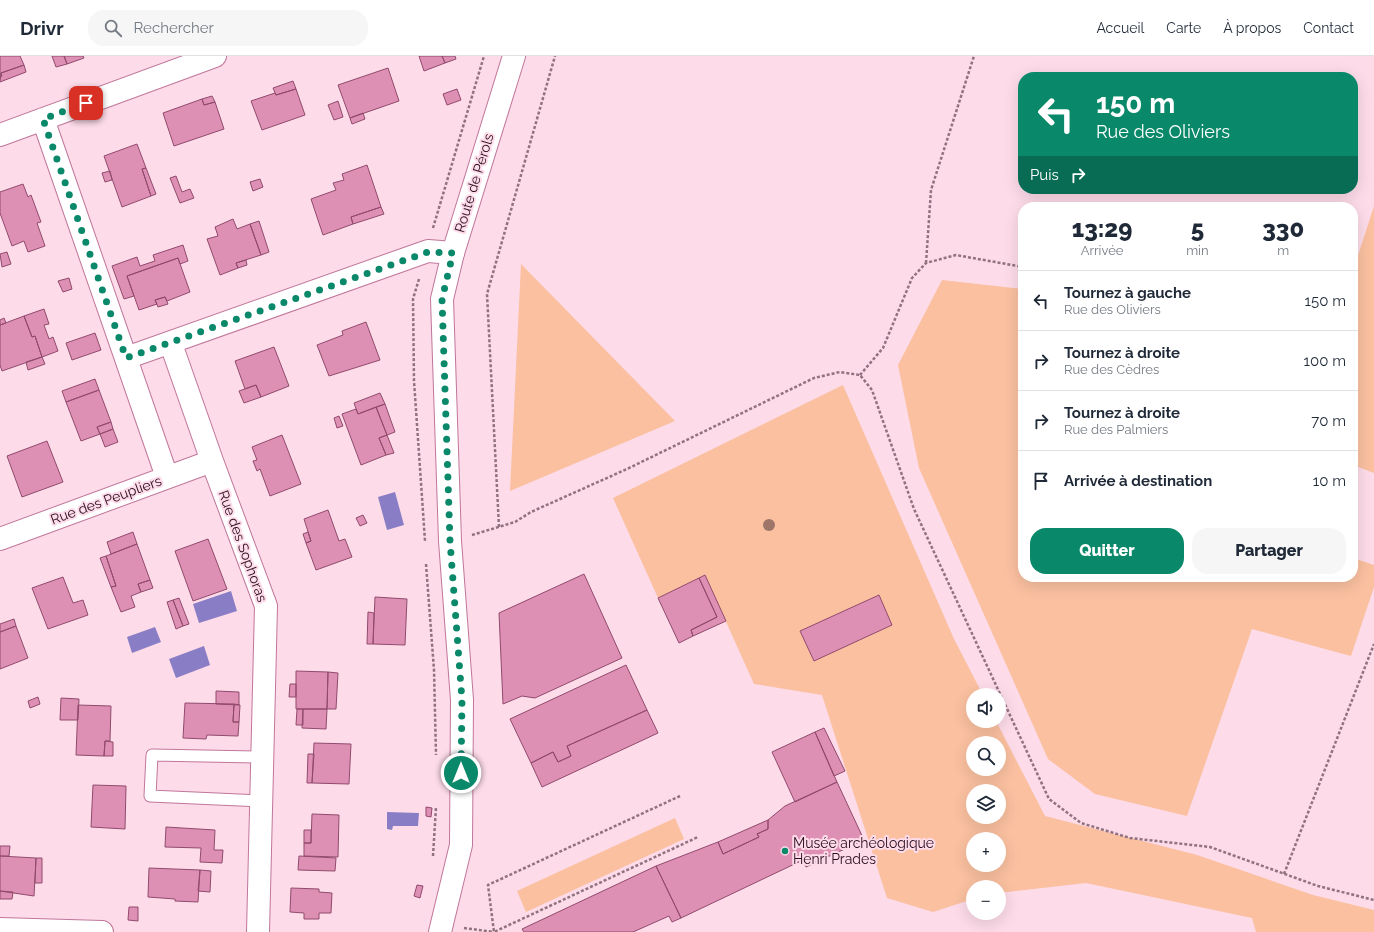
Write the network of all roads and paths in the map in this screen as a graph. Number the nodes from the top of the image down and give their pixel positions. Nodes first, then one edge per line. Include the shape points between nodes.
1 (215, 56) edge
2 (514, 56) edge
3 (555, 56) edge
4 (974, 56) edge
5 (43, 119) junction
6 (0, 135) edge
7 (453, 253) junction
8 (926, 263) junction
9 (1018, 266) edge
10 (171, 344) junction
11 (126, 358) junction
12 (860, 375) junction
13 (212, 461) junction
14 (167, 477) junction
15 (499, 526) junction
16 (0, 539) edge
17 (450, 541) junction
18 (1374, 644) edge
19 (262, 757) junction
20 (680, 796) dead end
21 (261, 801) junction
22 (698, 837) dead end
23 (1284, 874) junction
24 (1374, 900) edge
25 (0, 929) edge
26 (102, 932) edge
27 (258, 932) edge
28 (440, 932) edge

1 - 5 street
2 - 7 street, Route de Pérols
3 - 15 path via 487,294
4 - 8 path via 931,190
5 - 6 street
5 - 11 street
7 - 10 street via 428,252
7 - 17 street, Route de Pérols via 442,299
8 - 9 path via 956,255
8 - 12 path via 912,278 883,348
10 - 11 street
10 - 13 street, Rue des Sophoras
11 - 14 street
12 - 15 path via 840,372 814,378 628,469 531,512 515,522
12 - 23 path via 872,390 914,509 1049,799 1081,823 1130,838 1210,846
13 - 14 street, Rue des Peupliers
13 - 19 street, Rue des Sophoras via 266,606
14 - 16 street, Rue des Peupliers
15 - 17 path
17 - 28 street, Route de Pérols via 462,700 461,845
18 - 23 path
19 - 21 street, Rue des Sophoras
19 - 21 lane via 152,755 150,796
20 - 22 path via 488,885 494,932
21 - 27 street, Rue des Sophoras
23 - 24 path via 1318,886
25 - 26 street

